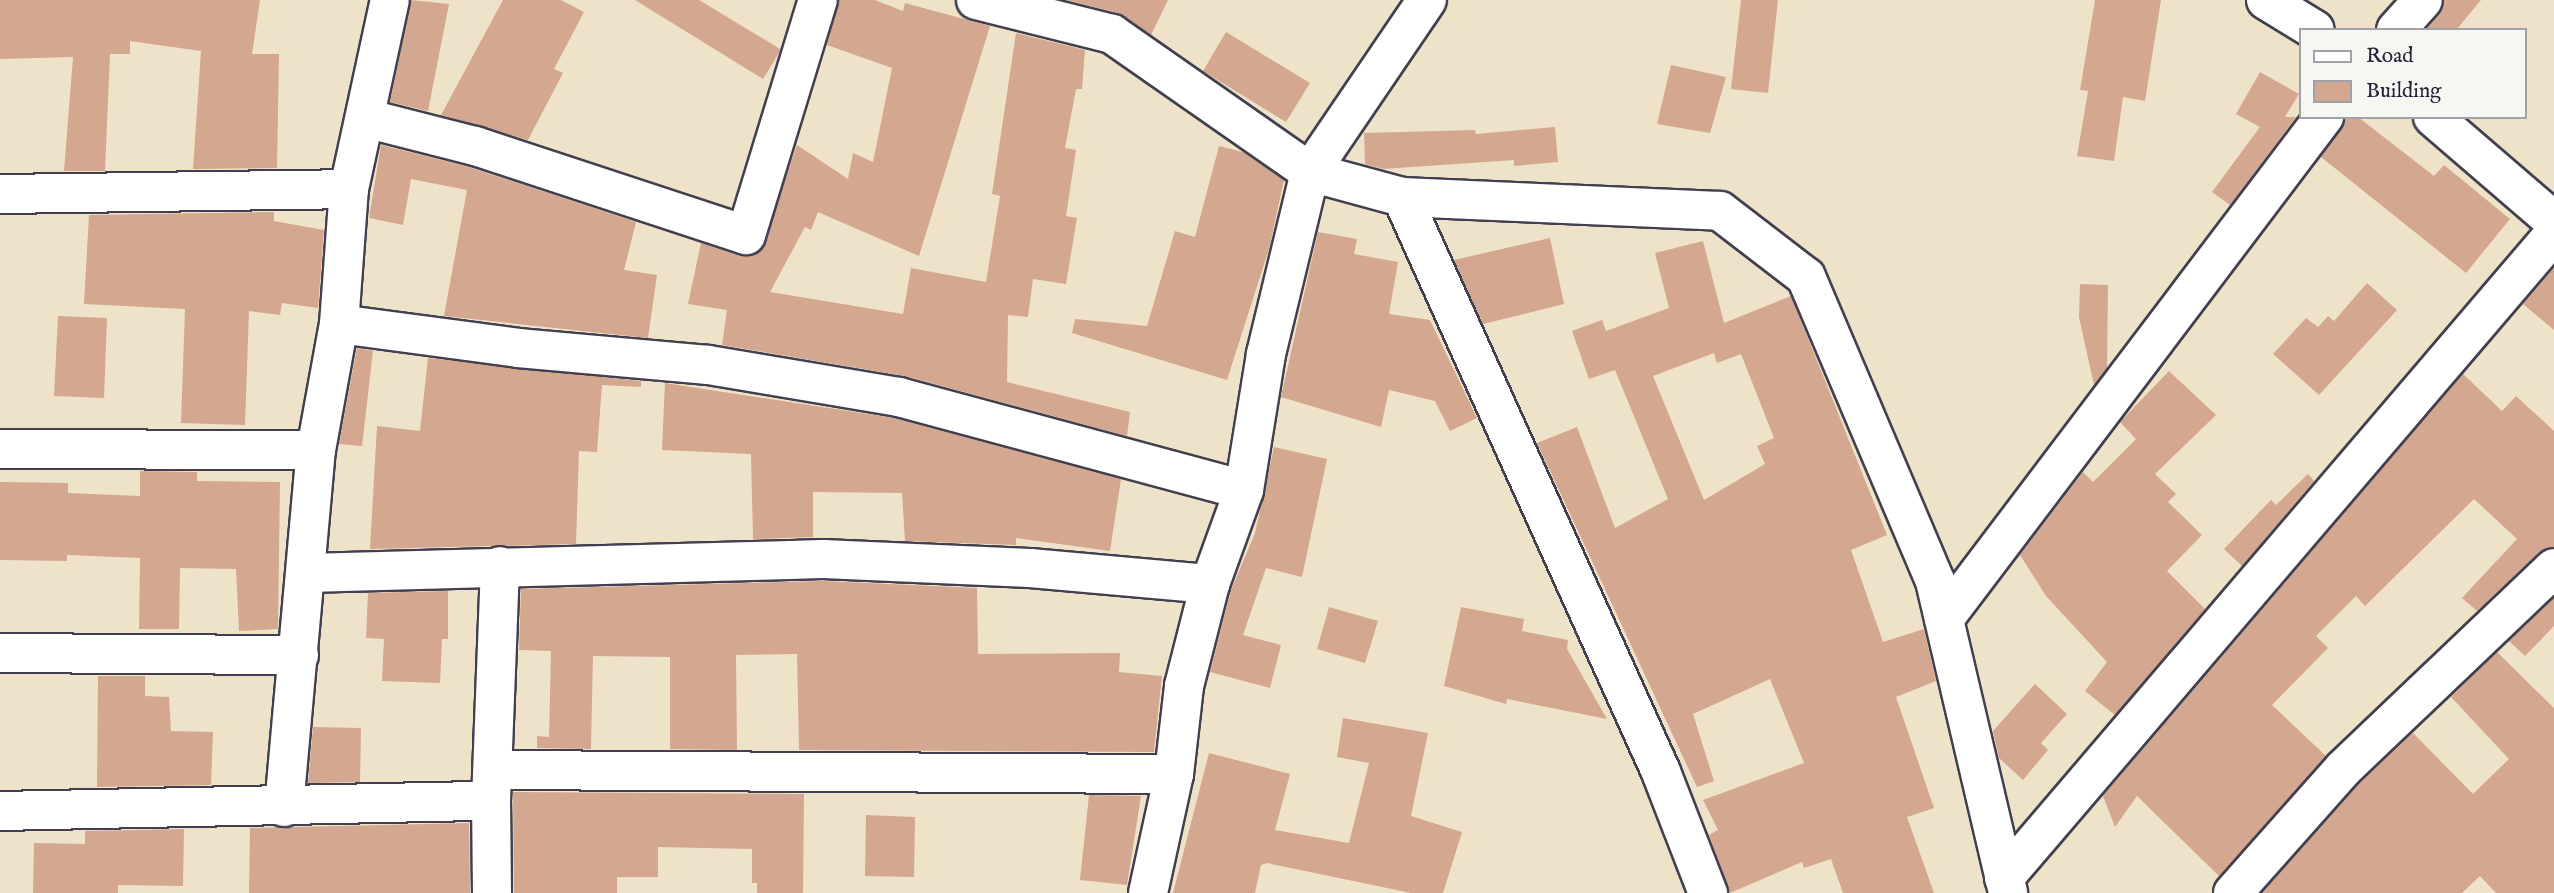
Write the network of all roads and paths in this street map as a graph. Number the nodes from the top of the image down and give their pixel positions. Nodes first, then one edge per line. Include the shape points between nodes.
1 (390, 0) edge
2 (818, 0) edge
3 (976, 0) edge
4 (1427, 0) edge
5 (2266, 0) edge
6 (2423, 0) edge
7 (2312, 28) edge
8 (2398, 28) edge
9 (365, 118) junction
10 (2322, 119) edge
11 (2435, 119) edge
12 (1310, 172) junction
13 (349, 189) junction
14 (0, 194) edge
15 (1402, 197) junction
16 (2554, 221) edge
17 (2554, 234) edge
18 (339, 324) junction
19 (0, 449) edge
20 (316, 450) junction
21 (1244, 490) junction
22 (500, 566) junction
23 (2554, 568) edge
24 (307, 573) junction
25 (1210, 584) junction
26 (1944, 620) junction
27 (0, 653) edge
28 (299, 655) junction
29 (1174, 774) junction
30 (493, 785) junction
31 (284, 807) junction
32 (0, 811) edge
33 (2006, 886) edge
34 (492, 893) edge
35 (1148, 893) edge
36 (1708, 893) edge
37 (2233, 893) edge

1 - 9 street
2 - 9 street via 746,235 475,146
3 - 12 street via 1112,34
4 - 12 street
5 - 7 street
6 - 8 street
9 - 13 street
10 - 26 street
11 - 16 street
12 - 15 street
12 - 21 street via 1266,354
13 - 14 street
13 - 18 street
15 - 26 street via 1720,211 1806,277 1935,581
15 - 36 street via 1661,772
17 - 33 street
18 - 20 street
18 - 21 street via 518,348 708,365 899,397
19 - 20 street
20 - 24 street
21 - 25 street
22 - 24 street
22 - 25 street via 822,559 1030,568
22 - 30 street
23 - 37 street via 2343,769
24 - 28 street
25 - 29 street via 1184,686
26 - 33 street
27 - 28 street
28 - 31 street
29 - 30 street
29 - 35 street
30 - 31 street
30 - 34 street
31 - 32 street

